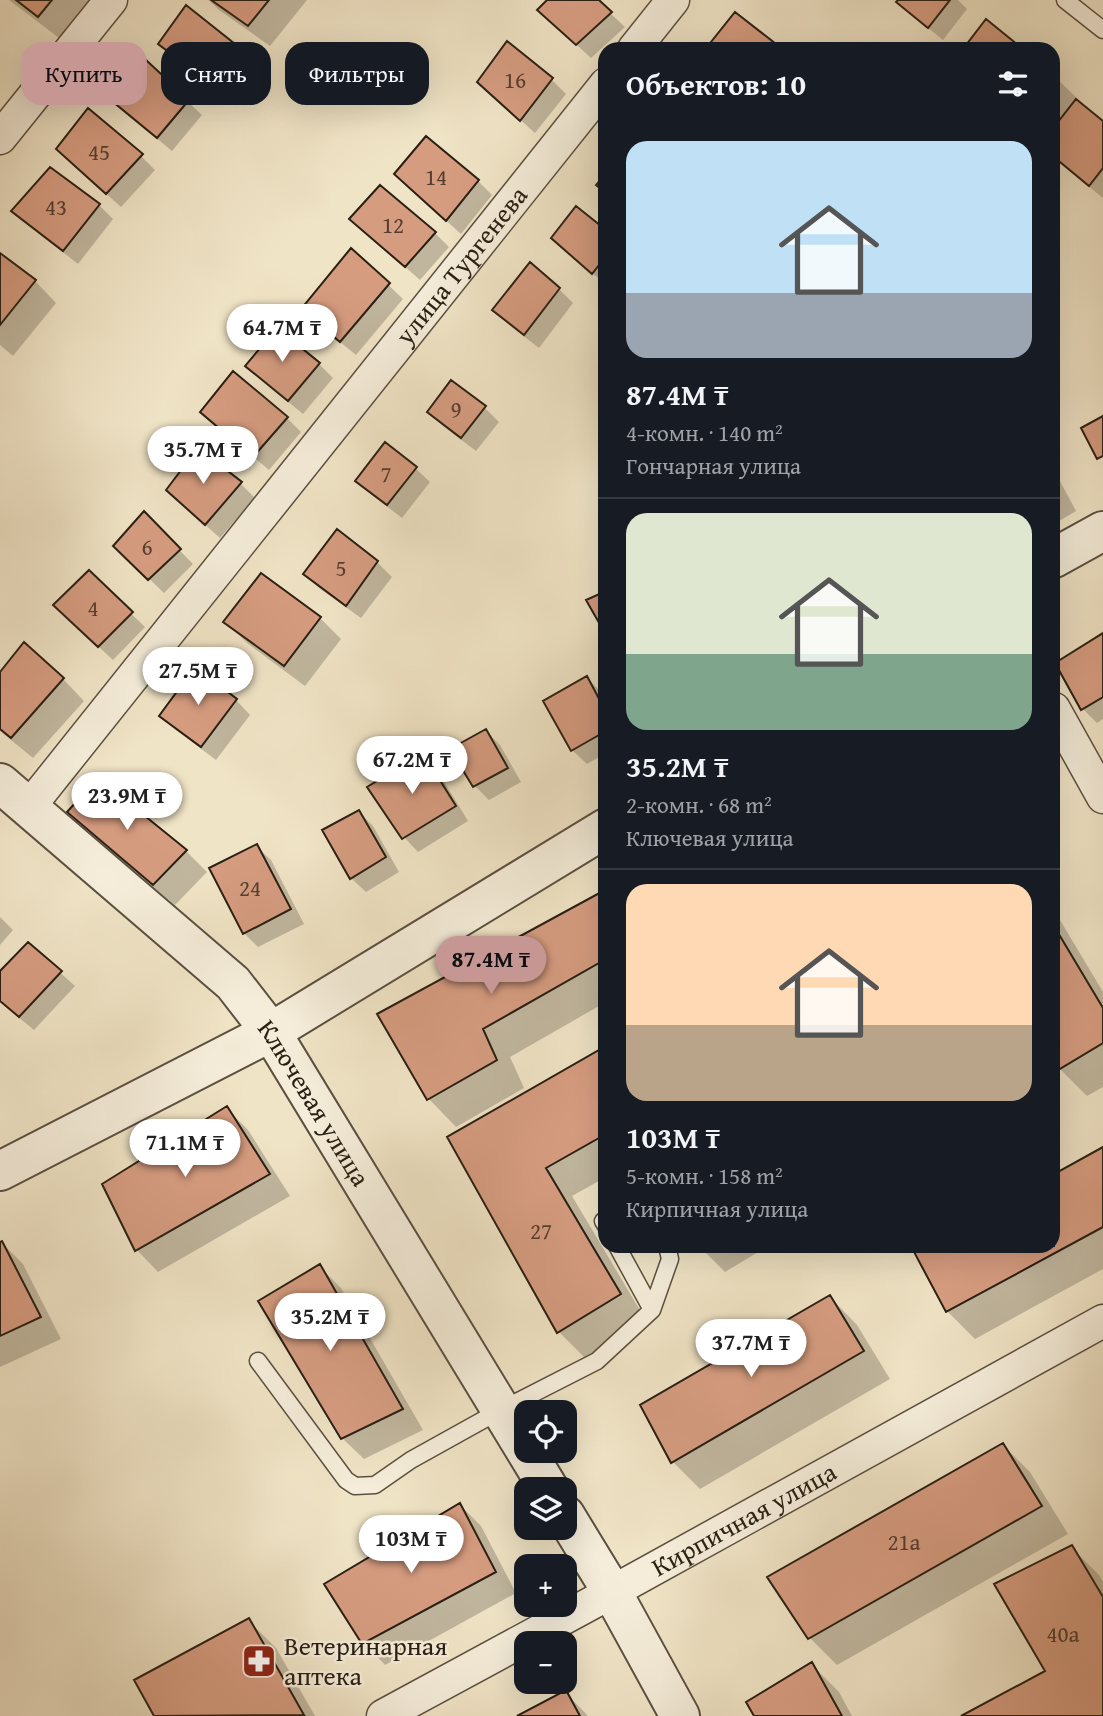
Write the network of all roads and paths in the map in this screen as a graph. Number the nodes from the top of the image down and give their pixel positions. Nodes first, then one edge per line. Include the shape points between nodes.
1 (111, 0) edge
2 (673, 0) edge
3 (1065, 0) edge
4 (1103, 30) edge
5 (640, 42) edge
6 (598, 94) edge
7 (0, 138) edge
8 (1103, 531) edge
9 (1060, 555) edge
10 (1060, 720) edge
11 (0, 783) edge
12 (1103, 797) edge
13 (29, 807) junction
14 (598, 833) edge
15 (271, 1032) junction
16 (0, 1171) edge
17 (621, 1253) edge
18 (669, 1253) edge
19 (652, 1310) junction
20 (1103, 1321) edge
21 (258, 1361) dead end
22 (501, 1410) junction
23 (542, 1477) edge
24 (577, 1535) edge
25 (612, 1592) junction
26 (383, 1716) edge
27 (680, 1716) edge

1 - 7 street
2 - 5 street
3 - 4 lane
6 - 13 street, улица Тургенева
8 - 9 street
10 - 12 street
11 - 13 street, Ключевая улица
13 - 15 street, Ключевая улица via 233,983
14 - 15 street
15 - 16 street
15 - 22 street, Ключевая улица
17 - 19 lane
18 - 19 lane
19 - 22 lane via 597,1361
20 - 25 street, Кирпичная улица
21 - 22 lane via 355,1486 375,1485
22 - 23 street, Ключевая улица
24 - 25 street
25 - 26 street, Кирпичная улица
25 - 27 street

